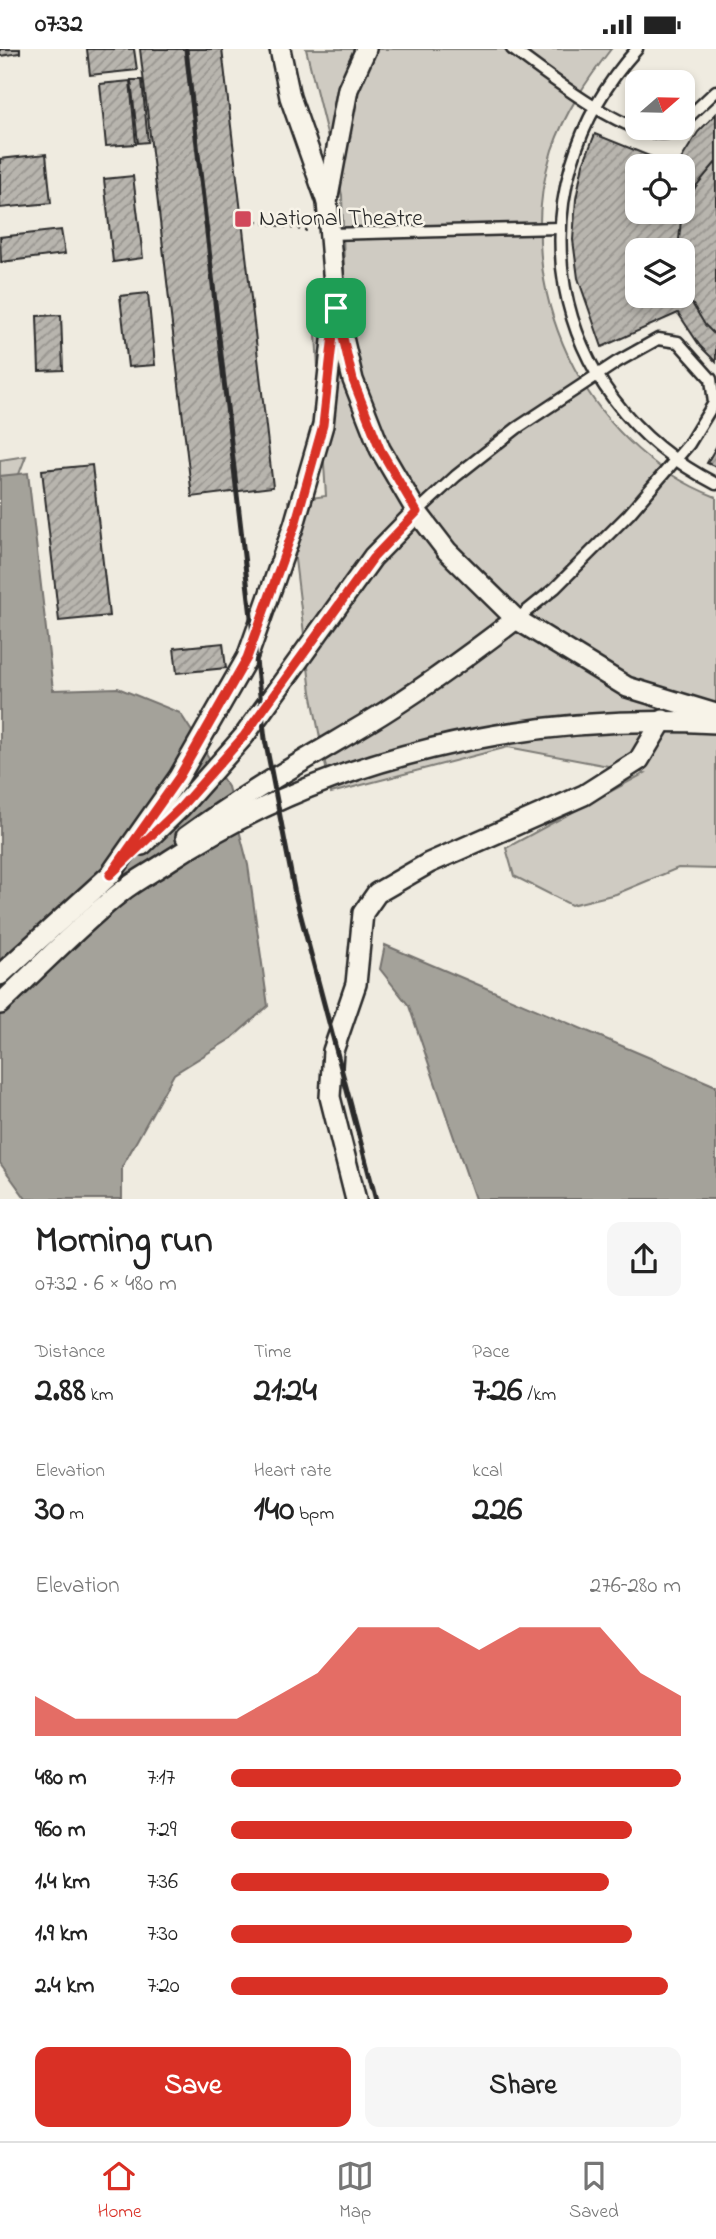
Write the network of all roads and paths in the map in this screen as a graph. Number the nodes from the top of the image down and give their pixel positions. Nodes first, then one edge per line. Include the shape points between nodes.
1 (280, 49) edge
2 (366, 49) edge
3 (512, 49) edge
4 (637, 49) edge
5 (716, 91) edge
6 (594, 106) junction
7 (695, 111) edge
8 (625, 123) edge
9 (327, 202) junction
10 (243, 219) dead end
11 (560, 228) junction
12 (330, 234) junction
13 (336, 308) junction
14 (597, 375) junction
15 (675, 461) junction
16 (716, 484) edge
17 (417, 512) junction
18 (516, 619) junction
19 (716, 714) edge
20 (663, 720) junction
21 (716, 723) edge
22 (110, 875) junction
23 (121, 892) junction
24 (0, 975) edge
25 (0, 1004) edge
26 (356, 1199) edge

1 - 9 street via 290,97
2 - 9 street via 348,89
3 - 6 lane
4 - 6 lane
5 - 7 lane
6 - 8 lane
6 - 11 lane via 570,165
9 - 12 street
10 - 12 path
11 - 12 lane
11 - 14 lane via 568,305
12 - 13 street
13 - 17 street via 353,380 380,449
13 - 22 street via 323,425 247,658 179,777
14 - 15 lane via 623,414
14 - 15 lane via 658,339 678,342 687,351 711,379 714,403
14 - 17 lane via 517,428
15 - 16 lane
15 - 18 lane via 555,588
17 - 18 street via 447,551
17 - 22 street via 373,558 244,736 180,808
18 - 19 street via 627,687
18 - 23 street via 444,674 269,779 177,844
20 - 21 street
20 - 23 street via 519,731 416,753 334,777 277,799 196,843
20 - 26 street via 639,760 595,788 417,869 377,893 363,913 356,984 333,1051 330,1097
22 - 24 street
23 - 25 street

